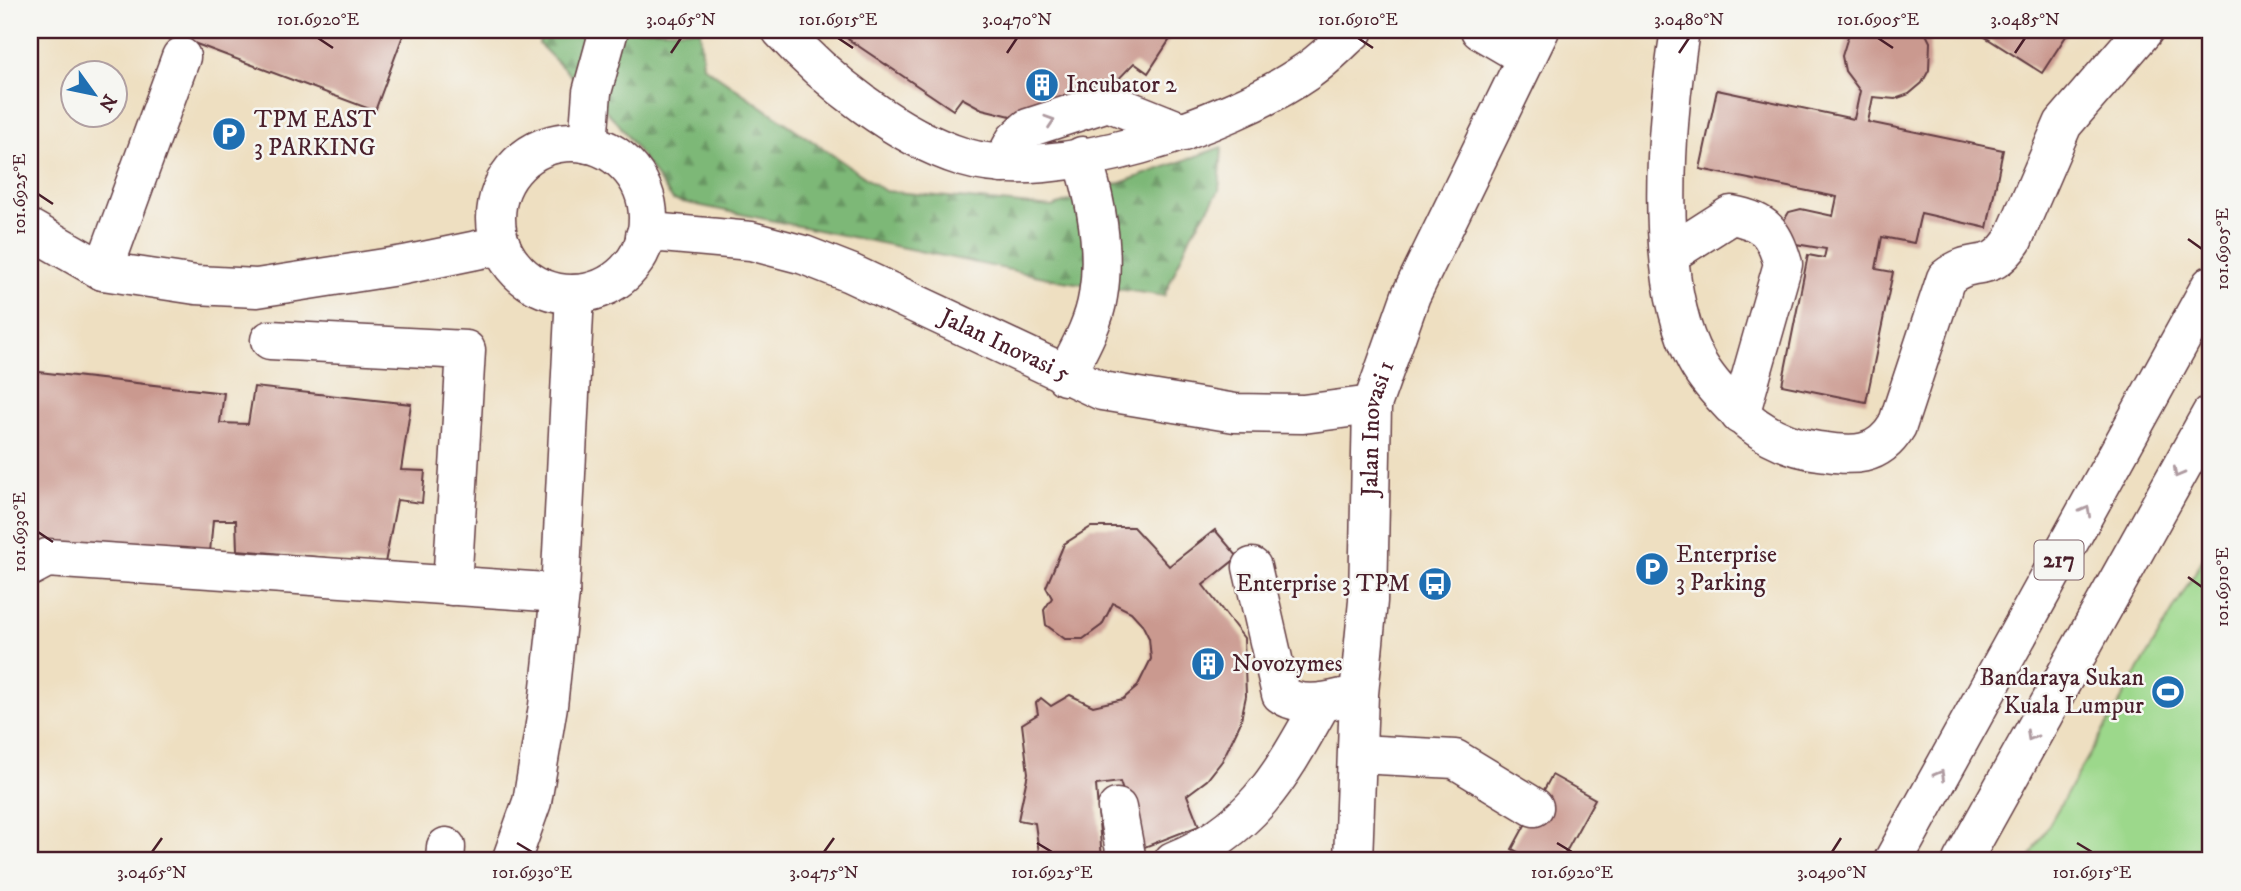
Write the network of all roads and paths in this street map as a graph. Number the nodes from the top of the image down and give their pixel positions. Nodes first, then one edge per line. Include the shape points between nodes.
1 (609, 30) edge
2 (781, 30) edge
3 (1354, 30) edge
4 (1480, 30) edge
5 (1680, 30) edge
6 (2144, 30) edge
7 (1533, 43) edge
8 (181, 57) dead end
9 (1184, 132) junction
10 (589, 144) junction
11 (1082, 156) junction
12 (1002, 164) junction
13 (30, 229) edge
14 (645, 236) junction
15 (501, 245) junction
16 (1670, 254) junction
17 (103, 271) junction
18 (2211, 285) edge
19 (575, 294) junction
20 (270, 340) dead end
21 (1065, 376) junction
22 (1372, 405) junction
23 (2211, 414) edge
24 (1740, 415) junction
25 (30, 567) edge
26 (1252, 567) dead end
27 (452, 586) junction
28 (560, 593) junction
29 (1359, 694) junction
30 (1321, 704) junction
31 (1358, 754) junction
32 (1117, 807) dead end
33 (1534, 807) dead end
34 (511, 861) edge
35 (1127, 861) edge
36 (1173, 861) edge
37 (1353, 861) edge
38 (1893, 861) edge
39 (1962, 861) edge

1 - 10 main road via 592,92
2 - 12 main road via 871,111 962,156
3 - 9 main road via 1308,71 1269,95
4 - 7 main road
5 - 16 main road via 1668,149
6 - 24 main road via 2063,124 2004,254 1991,263 1960,266 1946,278 1889,439 1867,454 1809,450 1779,440
7 - 22 main road, Jalan Inovasi 1 via 1411,295
8 - 17 main road
9 - 11 main road
12 -> 9 main road via 1028,128 1108,102
10 - 14 main road via 620,160 642,189 647,212
10 - 15 main road via 565,142 542,148 522,161 498,202 496,226
11 - 12 main road via 1057,163
11 - 21 main road via 1098,221 1098,296 1090,325
13 - 17 main road
14 - 19 main road via 626,270 603,287
14 - 21 main road, Jalan Inovasi 5 via 662,233 751,241 804,255
15 - 17 main road via 257,288 196,285
15 - 19 main road via 522,276 556,293
16 - 24 main road via 1677,305 1695,358
16 - 24 main road via 1731,215 1755,219 1776,239 1783,264
38 -> 18 main road, 217
19 - 28 main road
20 - 27 main road via 467,350
21 - 22 main road, Jalan Inovasi 5 via 1102,391 1235,413 1303,414
22 - 29 main road, Jalan Inovasi 1 via 1368,601
23 -> 39 main road, 217
25 - 27 main road via 47,558
26 - 30 main road via 1281,694
27 - 28 main road
28 - 34 main road via 541,758
29 - 30 main road
29 - 31 main road, Jalan Inovasi 1
30 - 36 main road via 1285,769 1259,804 1214,841
31 - 33 main road via 1455,759
31 - 37 main road, Jalan Inovasi 1
32 - 35 main road

